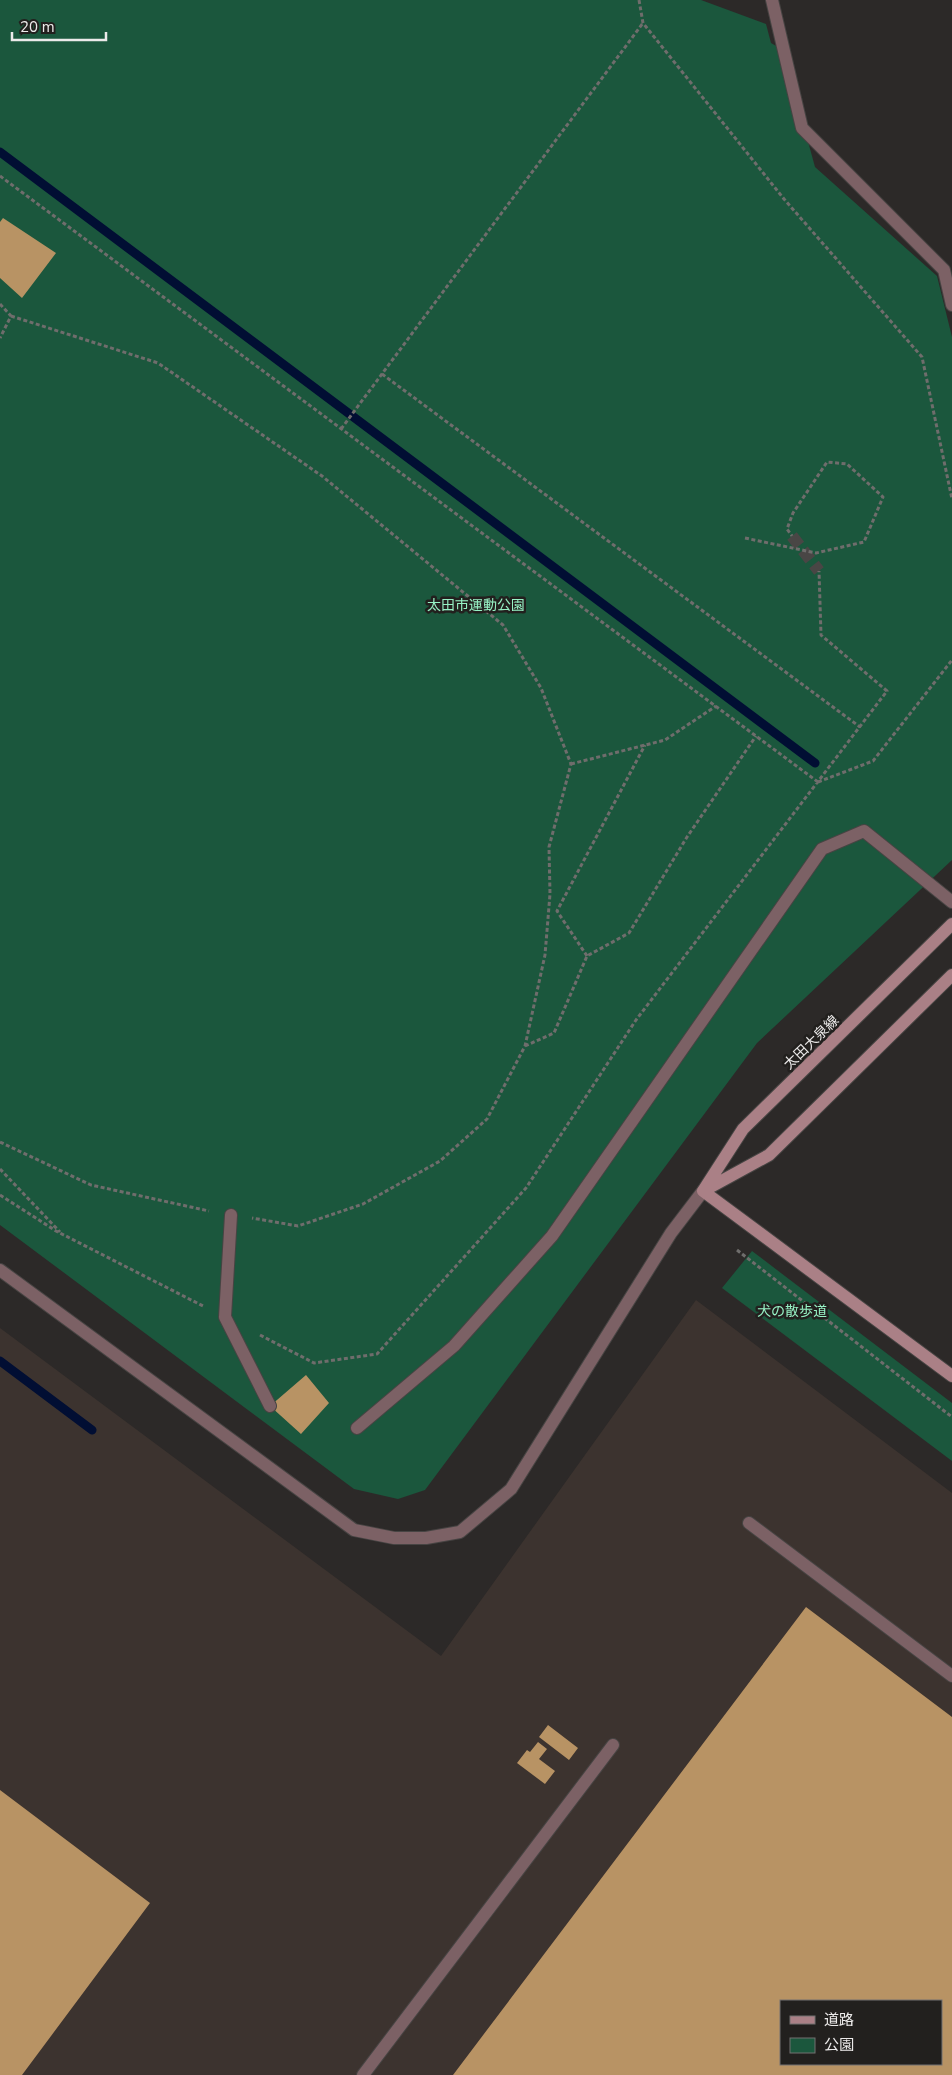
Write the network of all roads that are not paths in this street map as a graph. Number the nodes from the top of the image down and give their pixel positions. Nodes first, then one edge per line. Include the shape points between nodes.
1 (772, 0) edge
2 (952, 304) edge
3 (952, 902) edge
4 (952, 924) edge
5 (952, 975) edge
6 (703, 1191) junction
7 (231, 1215) road end
8 (0, 1270) edge
9 (952, 1376) edge
10 (270, 1406) dead end
11 (357, 1428) dead end
12 (749, 1523) dead end
13 (952, 1676) edge
14 (612, 1745) dead end
15 (363, 2075) edge

1 - 2 street via 802,128 944,270
3 - 11 street via 864,831 822,849 552,1236 454,1346
4 - 6 main road, 太田大泉線 via 743,1129
5 - 6 main road via 769,1155
6 - 8 street via 670,1233 511,1489 460,1532 426,1538 394,1538 354,1530
6 - 9 main road
7 - 10 street via 224,1317
12 - 13 street
14 - 15 street

